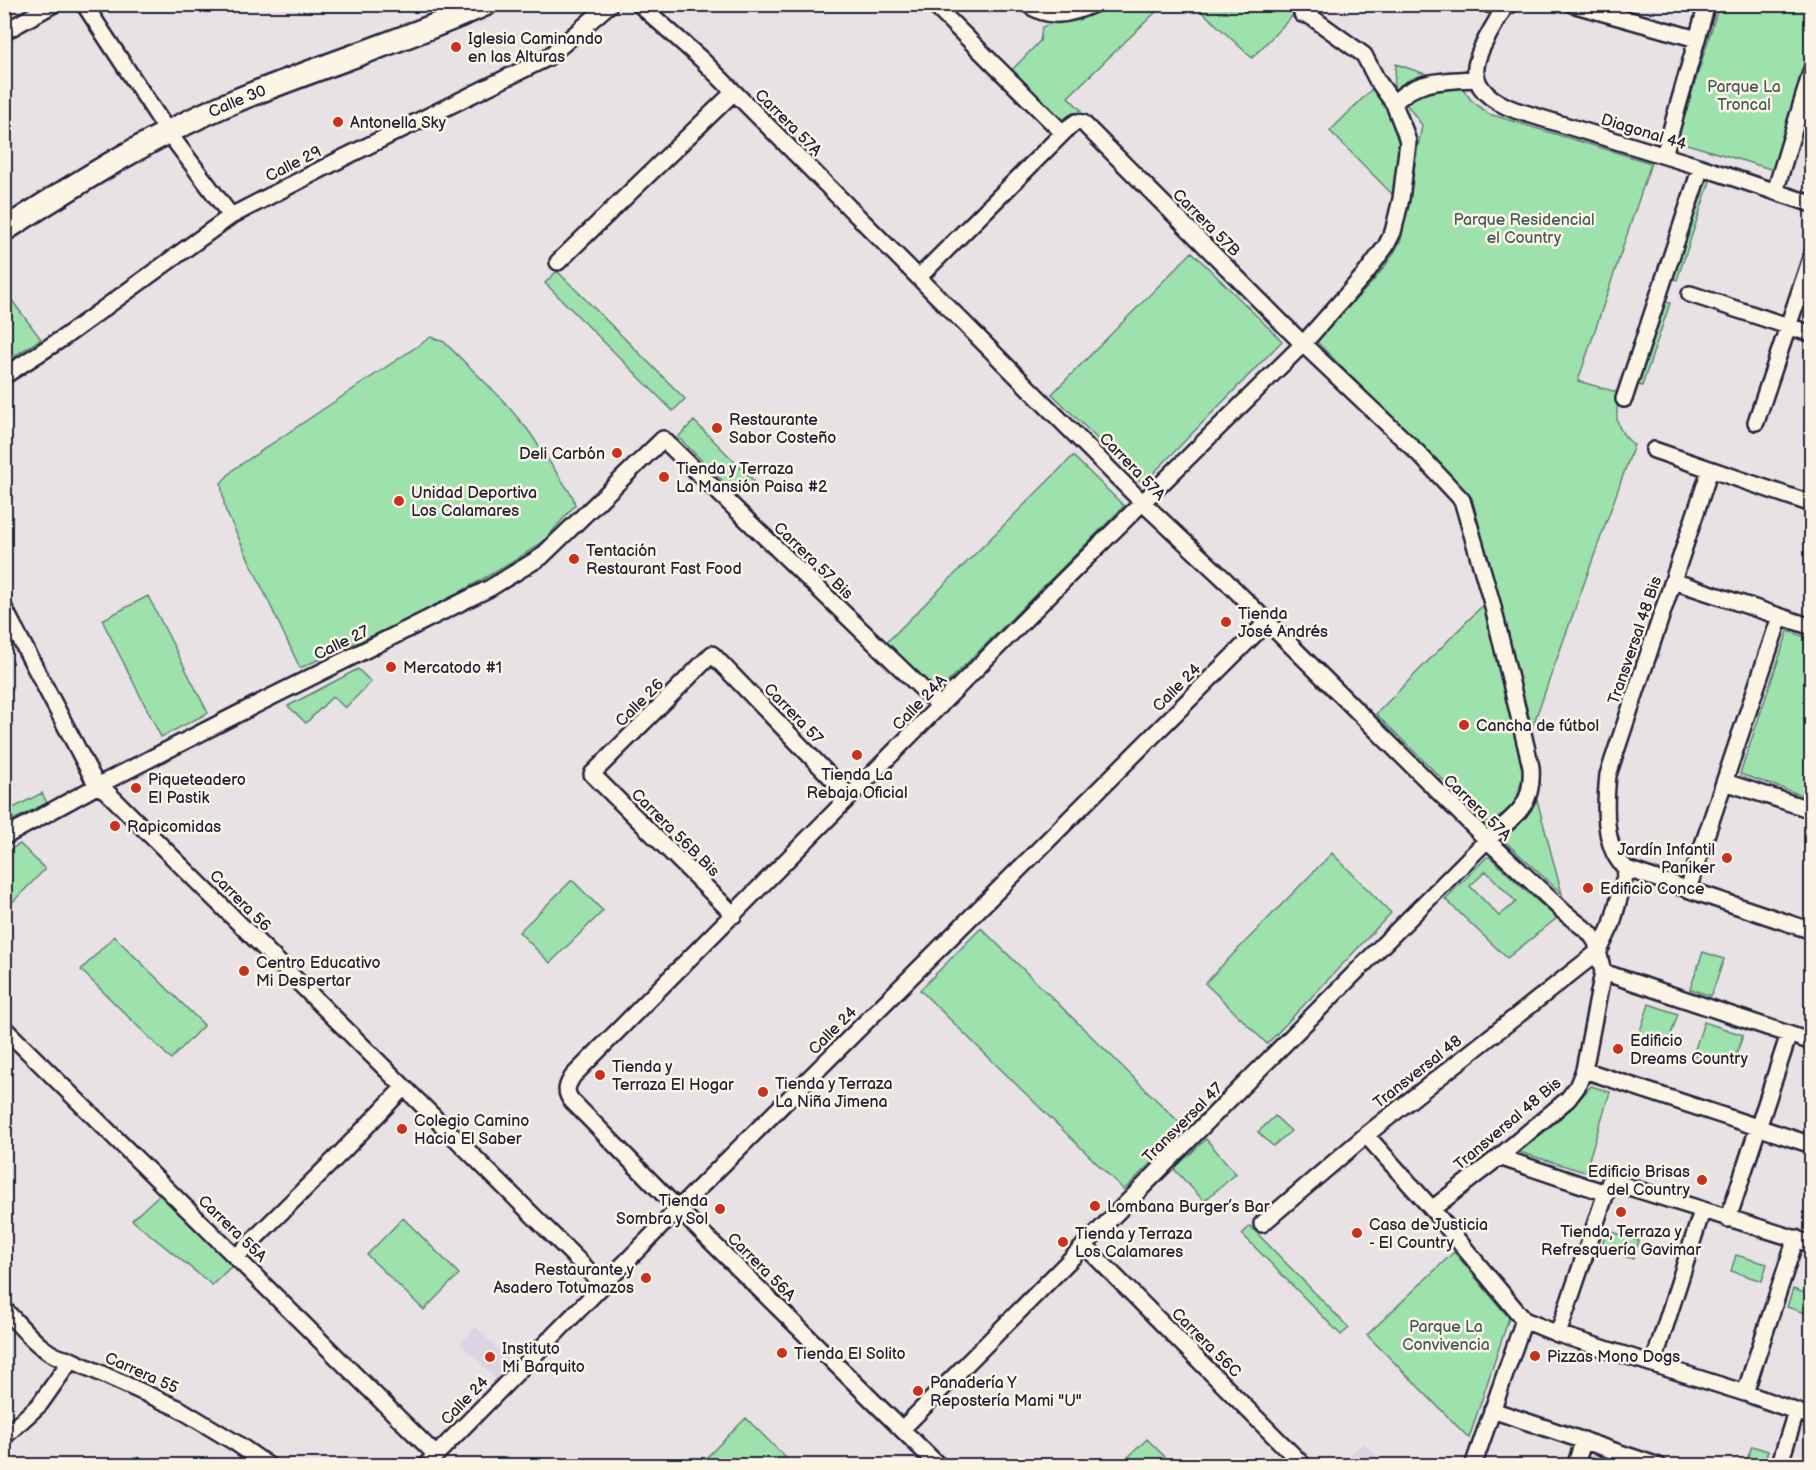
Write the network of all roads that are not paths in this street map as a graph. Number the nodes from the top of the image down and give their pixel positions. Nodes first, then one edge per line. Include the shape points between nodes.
1 (54, 4) edge
2 (84, 4) edge
3 (486, 4) edge
4 (610, 4) edge
5 (639, 4) edge
6 (933, 4) edge
7 (1027, 4) edge
8 (1094, 4) edge
9 (1488, 4) edge
10 (1572, 4) edge
11 (1707, 4) edge
12 (1507, 6) edge
13 (1302, 14) dead end
14 (4, 32) edge
15 (1697, 39) junction
16 (1812, 69) edge
17 (1476, 80) junction
18 (734, 92) junction
19 (1394, 104) junction
20 (168, 132) junction
21 (1063, 133) junction
22 (1664, 156) junction
23 (1701, 167) junction
24 (1775, 192) junction
25 (1812, 204) edge
26 (231, 216) junction
27 (4, 230) edge
28 (1812, 255) edge
29 (558, 262) dead end
30 (919, 277) junction
31 (1690, 294) dead end
32 (1788, 326) junction
33 (1812, 334) edge
34 (1302, 344) junction
35 (4, 376) edge
36 (1624, 399) dead end
37 (1756, 422) dead end
38 (663, 439) joint
39 (1654, 450) dead end
40 (1710, 470) junction
41 (1143, 503) junction
42 (1812, 504) edge
43 (1673, 581) junction
44 (4, 608) edge
45 (1780, 617) junction
46 (1267, 622) junction
47 (1812, 627) edge
48 (712, 654) joint
49 (940, 706) junction
50 (592, 774) joint
51 (1725, 782) junction
52 (97, 786) junction
53 (850, 797) junction
54 (1812, 810) edge
55 (4, 837) edge
56 (1487, 840) junction
57 (1627, 868) junction
58 (1688, 889) junction
59 (734, 915) junction
60 (1812, 931) edge
61 (1599, 951) junction
62 (1603, 972) junction
63 (4, 1028) edge
64 (1789, 1034) junction
65 (1812, 1042) edge
66 (1584, 1070) junction
67 (404, 1088) junction
68 (567, 1088) joint
69 (1757, 1127) junction
70 (1366, 1135) junction
71 (1812, 1145) edge
72 (1499, 1157) junction
73 (1606, 1193) junction
74 (678, 1209) junction
75 (1432, 1209) junction
76 (1702, 1210) junction
77 (1728, 1219) junction
78 (1262, 1224) dead end
79 (1796, 1238) junction
80 (1812, 1244) edge
81 (1084, 1245) junction
82 (237, 1256) junction
83 (603, 1285) junction
84 (4, 1309) edge
85 (1524, 1320) junction
86 (1558, 1334) junction
87 (71, 1360) junction
88 (1653, 1364) junction
89 (1745, 1393) junction
90 (1492, 1410) junction
91 (1796, 1412) junction
92 (1812, 1417) edge
93 (902, 1429) junction
94 (4, 1437) edge
95 (1584, 1440) junction
96 (430, 1460) edge
97 (269, 1466) edge
98 (939, 1466) edge
99 (1304, 1466) edge
100 (1473, 1466) edge
101 (1575, 1466) edge
102 (1659, 1466) edge
103 (1779, 1466) edge

1 - 14 street
2 - 20 street
3 - 20 main road, Calle 30 via 234,101
4 - 26 street, Calle 29 via 547,58
5 - 18 street, Carrera 57A
6 - 21 street
7 - 8 street via 1047,15 1070,13
9 - 12 street
10 - 15 street
11 - 15 street
12 - 17 street via 1479,53
13 - 19 street, Calle 24A via 1364,55
15 - 22 street
16 - 24 street
17 - 19 street via 1425,85 1404,93
17 - 22 street, Diagonal 44 via 1484,92 1509,108
18 - 29 street
18 - 30 street, Carrera 57A
19 - 34 street, Calle 24A via 1408,142 1393,232 1366,273
20 - 26 street
20 - 27 main road, Calle 30
21 - 30 street
21 - 34 street, Carrera 57B via 1076,122 1086,126
22 - 23 street, Diagonal 44
23 - 24 street, Diagonal 44
23 - 36 street
24 - 25 street, Diagonal 44
26 - 35 street, Calle 29
28 - 32 street
30 - 41 street, Carrera 57A
31 - 32 street
32 - 33 street
32 - 37 street
34 - 41 street, Calle 24A
34 - 56 street, Carrera 57B via 1419,454 1462,501 1492,603 1532,779 1525,805
38 - 49 street, Carrera 57 Bis
38 - 52 street, Calle 27 via 548,550 515,573
39 - 40 street
40 - 42 street
40 - 43 street, Transversal 48 Bis
41 - 46 street, Carrera 57A
41 - 49 street, Calle 24A
43 - 45 street
43 - 57 street, Transversal 48 Bis via 1608,775 1607,824 1612,847
44 - 52 street, Carrera 56
45 - 47 street
45 - 51 street
46 - 56 street, Carrera 57A
46 - 74 street, Calle 24
48 - 50 street, Calle 26
48 - 53 street, Carrera 57
49 - 53 street, Calle 24A
50 - 59 street, Carrera 56B Bis
51 - 54 street
51 - 58 street
52 - 55 street, Calle 27
52 - 67 street, Carrera 56
53 - 59 street, Calle 24A
56 - 61 street, Carrera 57A via 1590,933
56 - 81 street, Transversal 47
57 - 58 street
57 - 61 street via 1612,924
58 - 60 street
59 - 68 street, Calle 24A via 573,1076
61 - 62 street, Transversal 48 Bis
61 - 70 street, Transversal 48
62 - 64 street
62 - 66 street, Transversal 48 Bis
63 - 82 street, Carrera 55A
64 - 65 street
64 - 69 street
66 - 69 street
66 - 72 street, Transversal 48 Bis via 1568,1099
67 - 82 street
67 - 83 street, Carrera 56
68 - 74 street, Carrera 56A via 572,1101
69 - 71 street
69 - 77 street
70 - 75 street
70 - 78 street, Transversal 48
72 - 73 street
72 - 75 street, Transversal 48 Bis
73 - 76 street via 1610,1181
73 - 86 street
74 - 83 street, Calle 24
74 - 93 street, Carrera 56A
75 - 85 street
76 - 77 street
76 - 88 street
77 - 79 street
79 - 80 street
79 - 89 street
81 - 93 street, Transversal 47
81 - 99 street, Carrera 56C
82 - 96 street, Carrera 55A
83 - 96 street, Calle 24
84 - 87 street, Carrera 55 via 52,1355
85 - 86 street
85 - 90 street
86 - 88 street
87 - 94 street via 40,1404
87 - 97 street, Carrera 55 via 178,1408
88 - 89 street
89 - 91 street
90 - 95 street
90 - 100 street
91 - 92 street
91 - 103 street
93 - 98 street, Carrera 56A
95 - 101 street
95 - 102 street

